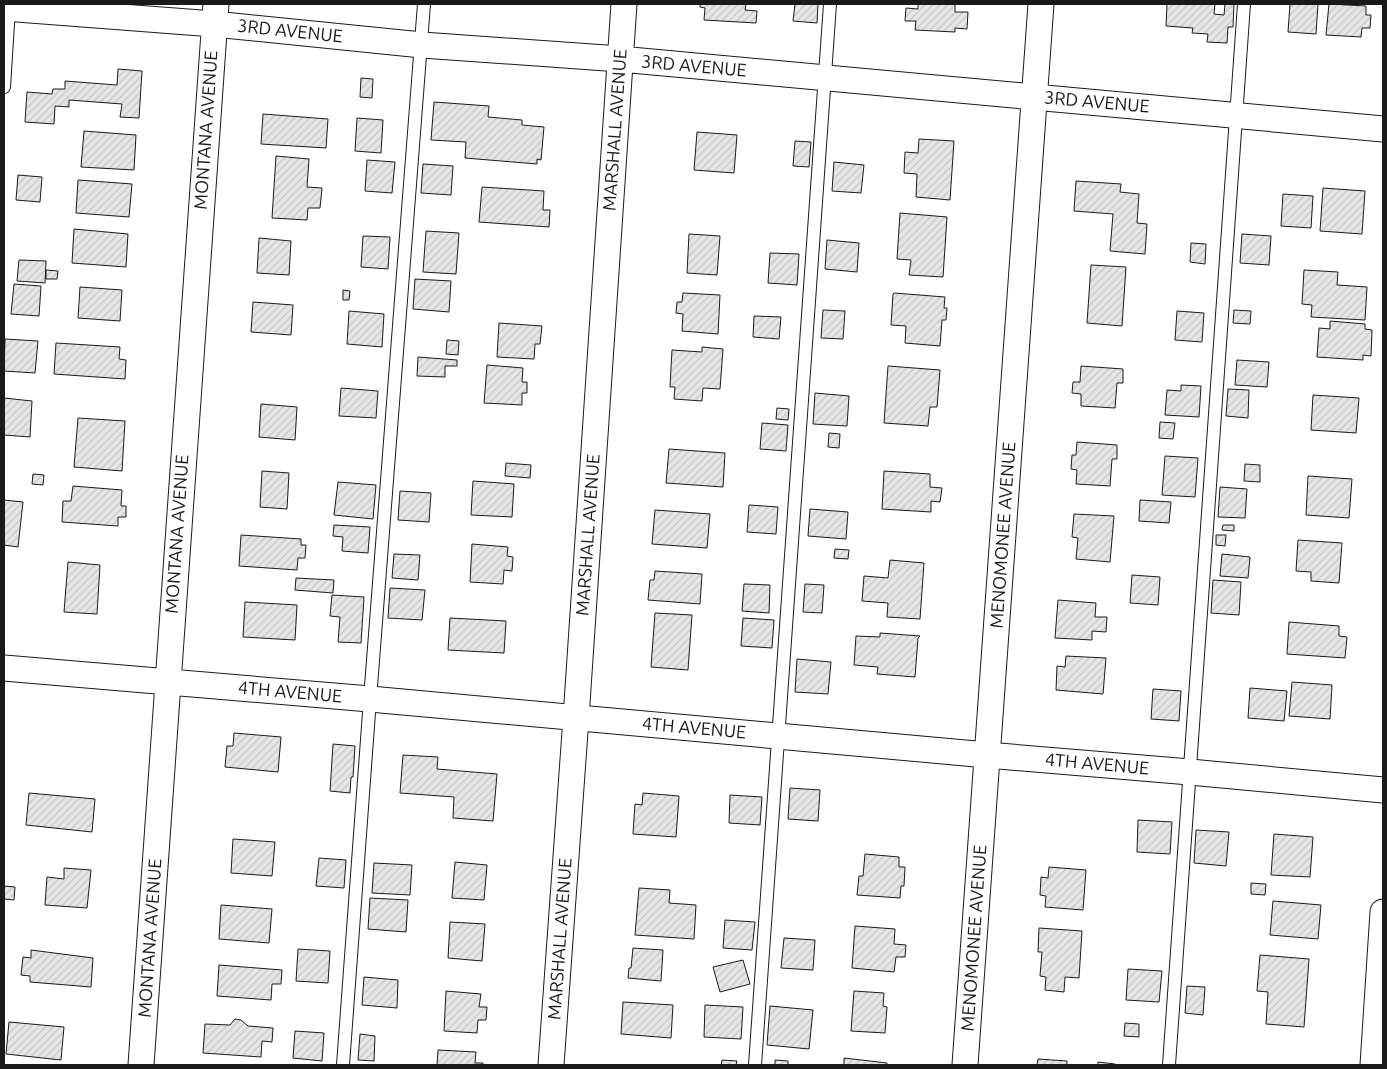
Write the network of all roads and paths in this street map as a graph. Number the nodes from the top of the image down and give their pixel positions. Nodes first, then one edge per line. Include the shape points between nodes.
1 (424, 4) edge
2 (624, 4) edge
3 (830, 4) edge
4 (1041, 4) edge
5 (1244, 4) edge
6 (6, 8) edge
7 (215, 14) edge
8 (422, 45) junction
9 (620, 59) junction
10 (825, 78) junction
11 (4, 88) edge
12 (1035, 96) junction
13 (1235, 115) junction
14 (1383, 129) edge
15 (4, 668) edge
16 (167, 682) junction
17 (370, 699) junction
18 (576, 718) junction
19 (778, 736) junction
20 (987, 755) junction
21 (1190, 772) junction
22 (1383, 790) edge
23 (1383, 912) edge
24 (141, 1065) edge
25 (343, 1065) edge
26 (550, 1065) edge
27 (755, 1065) edge
28 (965, 1065) edge
29 (1169, 1065) edge
30 (1373, 1065) edge

1 - 8 lane
2 - 9 street, MARSHALL AVENUE
3 - 10 lane
4 - 12 street, MENOMONEE AVENUE
5 - 13 lane
6 - 7 street, 3RD AVENUE
6 - 11 lane
7 - 8 street, 3RD AVENUE
7 - 16 street, MONTANA AVENUE
8 - 9 street, 3RD AVENUE
8 - 17 lane
9 - 10 street, 3RD AVENUE
9 - 18 street, MARSHALL AVENUE
10 - 12 street, 3RD AVENUE
10 - 19 lane
12 - 13 street, 3RD AVENUE
12 - 20 street, MENOMONEE AVENUE
13 - 14 street, 3RD AVENUE
13 - 21 lane
15 - 16 street, 4TH AVENUE
16 - 17 street, 4TH AVENUE
16 - 24 street, MONTANA AVENUE
17 - 18 street, 4TH AVENUE
17 - 25 lane
18 - 19 street, 4TH AVENUE
18 - 26 street, MARSHALL AVENUE
19 - 20 street, 4TH AVENUE
19 - 27 lane
20 - 21 street, 4TH AVENUE
20 - 28 street, MENOMONEE AVENUE
21 - 22 street, 4TH AVENUE
21 - 29 lane
23 - 30 street

